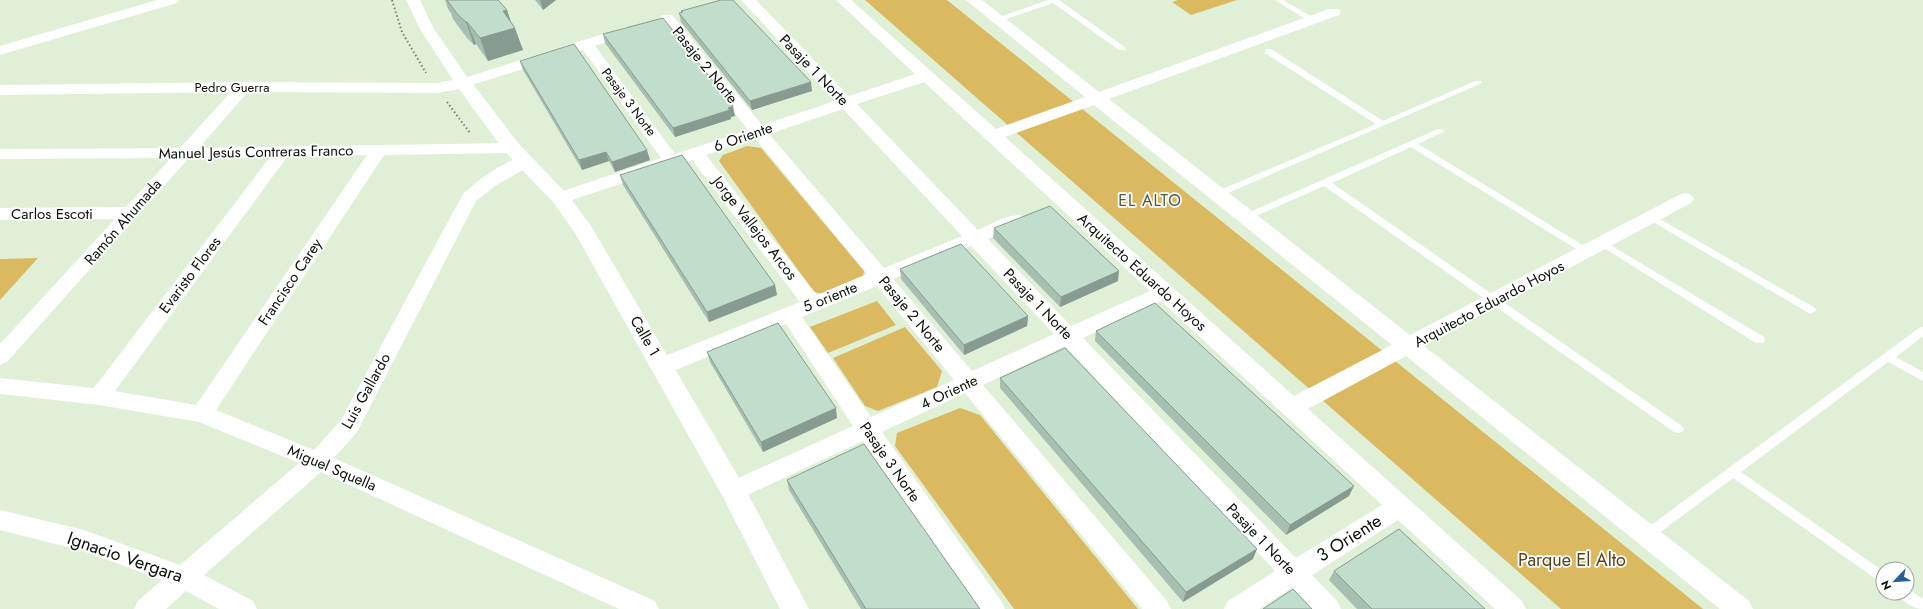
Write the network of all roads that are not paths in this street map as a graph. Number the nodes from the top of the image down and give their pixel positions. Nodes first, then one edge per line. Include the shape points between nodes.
1 (172, 0) edge
2 (413, 0) edge
3 (748, 0) edge
4 (843, 0) edge
5 (1054, 0) edge
6 (1278, 0) edge
7 (979, 1) edge
8 (1334, 12) dead end
9 (998, 19) junction
10 (1312, 19) junction
11 (586, 44) junction
12 (1122, 48) dead end
13 (0, 51) edge
14 (1268, 51) dead end
15 (926, 76) junction
16 (463, 83) junction
17 (1478, 83) dead end
18 (244, 87) junction
19 (0, 90) edge
20 (1097, 98) junction
21 (846, 103) junction
22 (1382, 124) junction
23 (1441, 131) dead end
24 (759, 132) junction
25 (993, 136) junction
26 (1412, 144) junction
27 (378, 151) junction
28 (282, 152) junction
29 (184, 153) junction
30 (696, 153) junction
31 (0, 154) edge
32 (519, 155) junction
33 (672, 161) junction
34 (1325, 182) junction
35 (1218, 194) junction
36 (560, 198) junction
37 (1684, 198) dead end
38 (1064, 201) junction
39 (129, 213) junction
40 (0, 214) edge
41 (1246, 217) junction
42 (1651, 217) junction
43 (974, 238) junction
44 (1594, 247) junction
45 (881, 276) junction
46 (1164, 292) junction
47 (1494, 301) junction
48 (813, 304) junction
49 (1811, 310) dead end
50 (790, 314) junction
51 (1923, 331) edge
52 (1068, 336) junction
53 (1760, 340) dead end
54 (1409, 346) junction
55 (0, 357) edge
56 (1888, 357) junction
57 (663, 366) junction
58 (1923, 377) edge
59 (969, 382) junction
60 (0, 386) edge
61 (99, 397) junction
62 (1292, 407) junction
63 (202, 414) junction
64 (867, 429) junction
65 (1678, 429) dead end
66 (318, 461) junction
67 (1733, 472) junction
68 (733, 491) junction
69 (1400, 506) junction
70 (0, 520) edge
71 (1647, 535) junction
72 (1875, 572) edge
73 (1294, 573) junction
74 (184, 577) junction
75 (1915, 601) edge
76 (1923, 607) edge
77 (147, 609) edge
78 (244, 609) edge
79 (646, 609) edge
80 (795, 609) edge
81 (992, 609) edge
82 (1158, 609) edge
83 (1237, 609) edge
84 (1328, 609) edge
85 (1513, 609) edge
86 (1740, 609) edge

1 - 13 street
2 - 16 street via 427,28
3 - 21 street, Pasaje 1 Norte
4 - 15 street, Arquitecto Eduardo Hoyos
5 - 9 lane
5 - 12 lane
6 - 10 lane
7 - 9 street
8 - 10 street
9 - 20 street
10 - 20 street
11 - 16 street
11 - 24 street, Pasaje 2 Norte via 661,20
11 - 33 street, Pasaje 3 Norte
14 - 22 lane
15 - 21 street, 6 Oriente
15 - 25 street, Arquitecto Eduardo Hoyos
16 - 18 street, Pedro Guerra via 437,88
16 - 32 street, Calle 1
17 - 22 lane
18 - 19 street, Pedro Guerra
18 - 29 street, Ramón Ahumada
20 - 25 street
20 - 35 street
21 - 24 street, 6 Oriente
21 - 43 street, Pasaje 1 Norte
22 - 35 lane
23 - 26 lane
24 - 30 street, 6 Oriente
24 - 45 street, Pasaje 2 Norte
25 - 38 street, Arquitecto Eduardo Hoyos
26 - 34 lane
26 - 44 lane
27 - 28 street, Manuel Jesús Contreras Franco
27 - 32 street, Manuel Jesús Contreras Franco
27 - 63 street, Francisco Carey
28 - 29 street, Manuel Jesús Contreras Franco
28 - 61 street, Evaristo Flores
29 - 31 street, Manuel Jesús Contreras Franco
29 - 39 street, Ramón Ahumada
30 - 33 street, 6 Oriente
30 - 48 street, Jorge Vallejos Arcos
32 - 36 street, Calle 1
32 - 66 street, Luis Gallardo via 469,198 349,426
33 - 36 street, 6 Oriente
34 - 41 lane
34 - 47 lane
35 - 41 street
36 - 57 street, Calle 1 via 584,231
37 - 42 street, Arquitecto Eduardo Hoyos
38 - 43 street, 5 oriente
38 - 46 street, Arquitecto Eduardo Hoyos
39 - 40 street, Carlos Escoti
39 - 55 street, Ramón Ahumada via 105,243
41 - 54 street
42 - 44 street, Arquitecto Eduardo Hoyos
42 - 49 lane
43 - 45 street, 5 oriente
43 - 52 street, Pasaje 1 Norte
44 - 47 street, Arquitecto Eduardo Hoyos
44 - 53 lane
45 - 48 street, 5 oriente
45 - 59 street, Pasaje 2 Norte
46 - 52 street, 4 Oriente
46 - 62 street, Arquitecto Eduardo Hoyos
47 - 54 street, Arquitecto Eduardo Hoyos
47 - 65 lane
48 - 50 street, 5 oriente
50 - 57 street, 5 oriente
50 - 64 street, Pasaje 3 Norte
51 - 56 lane
52 - 59 street, 4 Oriente
52 - 73 street, Pasaje 1 Norte
54 - 62 street, Arquitecto Eduardo Hoyos
54 - 71 street
56 - 58 lane
56 - 67 lane
57 - 68 street, Calle 1
59 - 64 street, 4 Oriente
59 - 82 street, Pasaje 2 Norte
60 - 61 street, Miguel Squella
61 - 63 street, Miguel Squella
62 - 69 street, Arquitecto Eduardo Hoyos
63 - 66 street, Miguel Squella
64 - 68 street, 4 Oriente
64 - 81 street, Pasaje 3 Norte
66 - 74 street, Luis Gallardo
66 - 79 street, Miguel Squella
67 - 71 lane
67 - 72 lane
68 - 80 street, Calle 1
69 - 73 street, 3 Oriente
69 - 85 street, Arquitecto Eduardo Hoyos
70 - 74 street, Ignacio Vergara via 84,541
71 - 86 street
73 - 83 street, 3 Oriente
73 - 84 street, Pasaje 1 Norte
74 - 77 street, Luis Gallardo
74 - 78 street, Ignacio Vergara
75 - 76 lane

